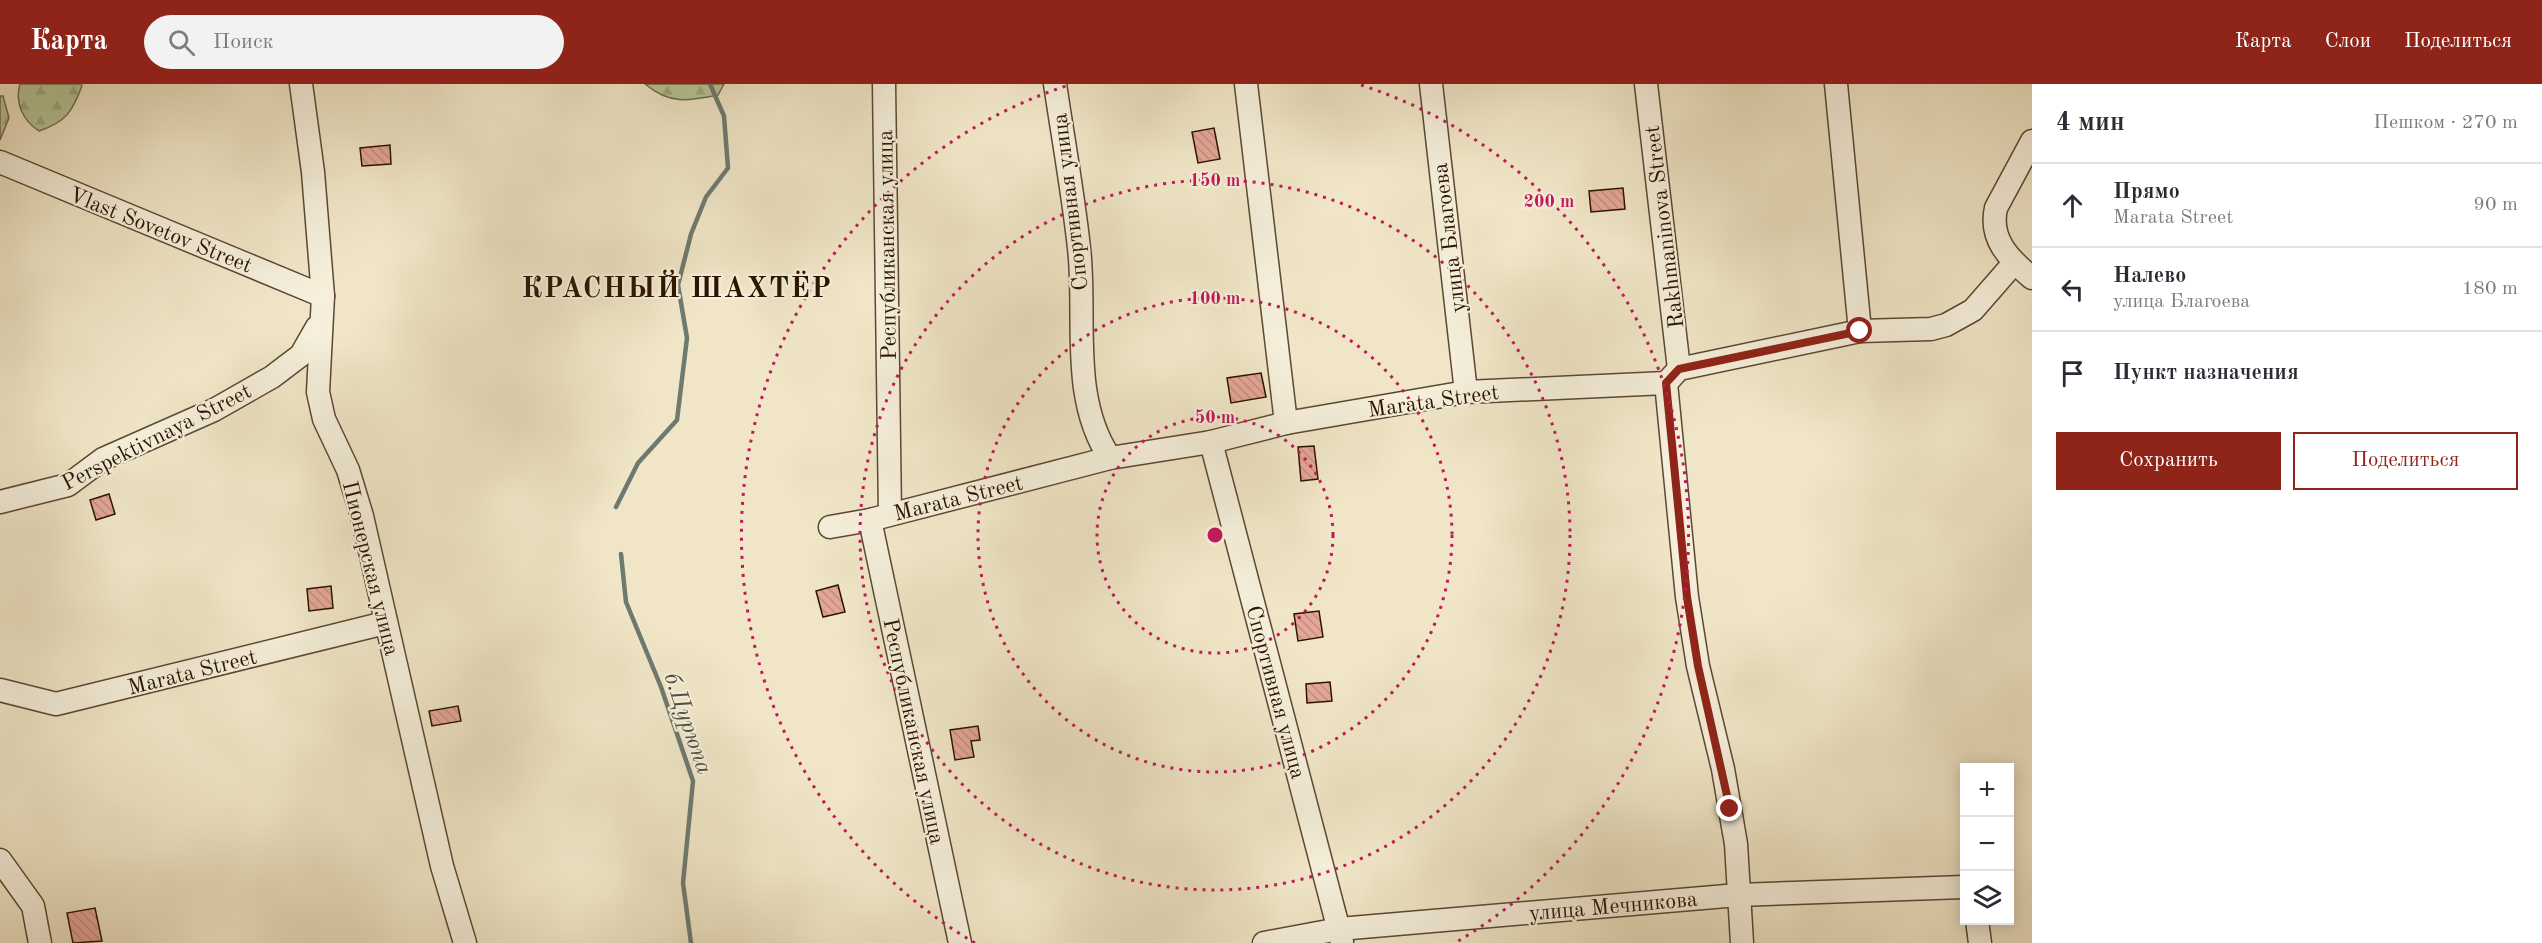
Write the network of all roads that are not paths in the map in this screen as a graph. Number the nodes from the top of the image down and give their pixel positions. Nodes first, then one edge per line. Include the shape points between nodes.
1 (301, 84) edge
2 (884, 84) edge
3 (1055, 84) edge
4 (1246, 84) edge
5 (1431, 84) edge
6 (1646, 84) edge
7 (1836, 84) edge
8 (2032, 141) edge
9 (0, 162) edge
10 (2014, 262) junction
11 (2032, 278) edge
12 (323, 296) junction
13 (321, 320) junction
14 (1860, 331) junction
15 (1672, 376) junction
16 (1466, 392) junction
17 (1286, 423) junction
18 (1211, 442) junction
19 (1110, 458) junction
20 (0, 502) edge
21 (880, 517) junction
22 (830, 527) dead end
23 (385, 623) junction
24 (0, 690) edge
25 (0, 860) edge
26 (1960, 887) edge
27 (1738, 895) junction
28 (1978, 925) edge
29 (1341, 936) edge
30 (40, 943) edge
31 (465, 943) edge
32 (960, 943) edge
33 (1264, 943) edge
34 (1742, 943) edge
35 (1980, 943) edge

1 - 12 street, Пионерская улица
2 - 21 street, Республиканская улица
3 - 19 street, Спортивная улица via 1079,250 1083,367 1090,420
4 - 17 street
5 - 16 street, улица Благоева
6 - 15 street, Rakhmaninova Street
7 - 14 street
8 - 10 street via 1993,220 1996,237
9 - 12 street, Vlast Sovetov Street
10 - 11 street
10 - 14 street, Marata Street via 1987,296 1959,319 1931,329
12 - 13 street, Пионерская улица
13 - 20 street, Perspektivnaya Street via 302,355 214,410 103,459 69,485
13 - 23 street, Пионерская улица via 318,392 324,419 348,470 362,516
14 - 15 street, Marata Street
15 - 16 street, Marata Street
15 - 27 street via 1687,597 1734,832
16 - 17 street, Marata Street
17 - 18 street, Marata Street
18 - 19 street, Marata Street
18 - 29 street, Спортивная улица
19 - 21 street, Marata Street
21 - 22 street, Marata Street
21 - 32 street, Республиканская улица
23 - 24 street, Marata Street via 56,705
23 - 31 street, Пионерская улица via 442,866
25 - 30 street via 33,906
26 - 27 street, улица Мечникова
27 - 29 street, улица Мечникова
27 - 34 street
28 - 35 street
29 - 33 street, улица Мечникова

